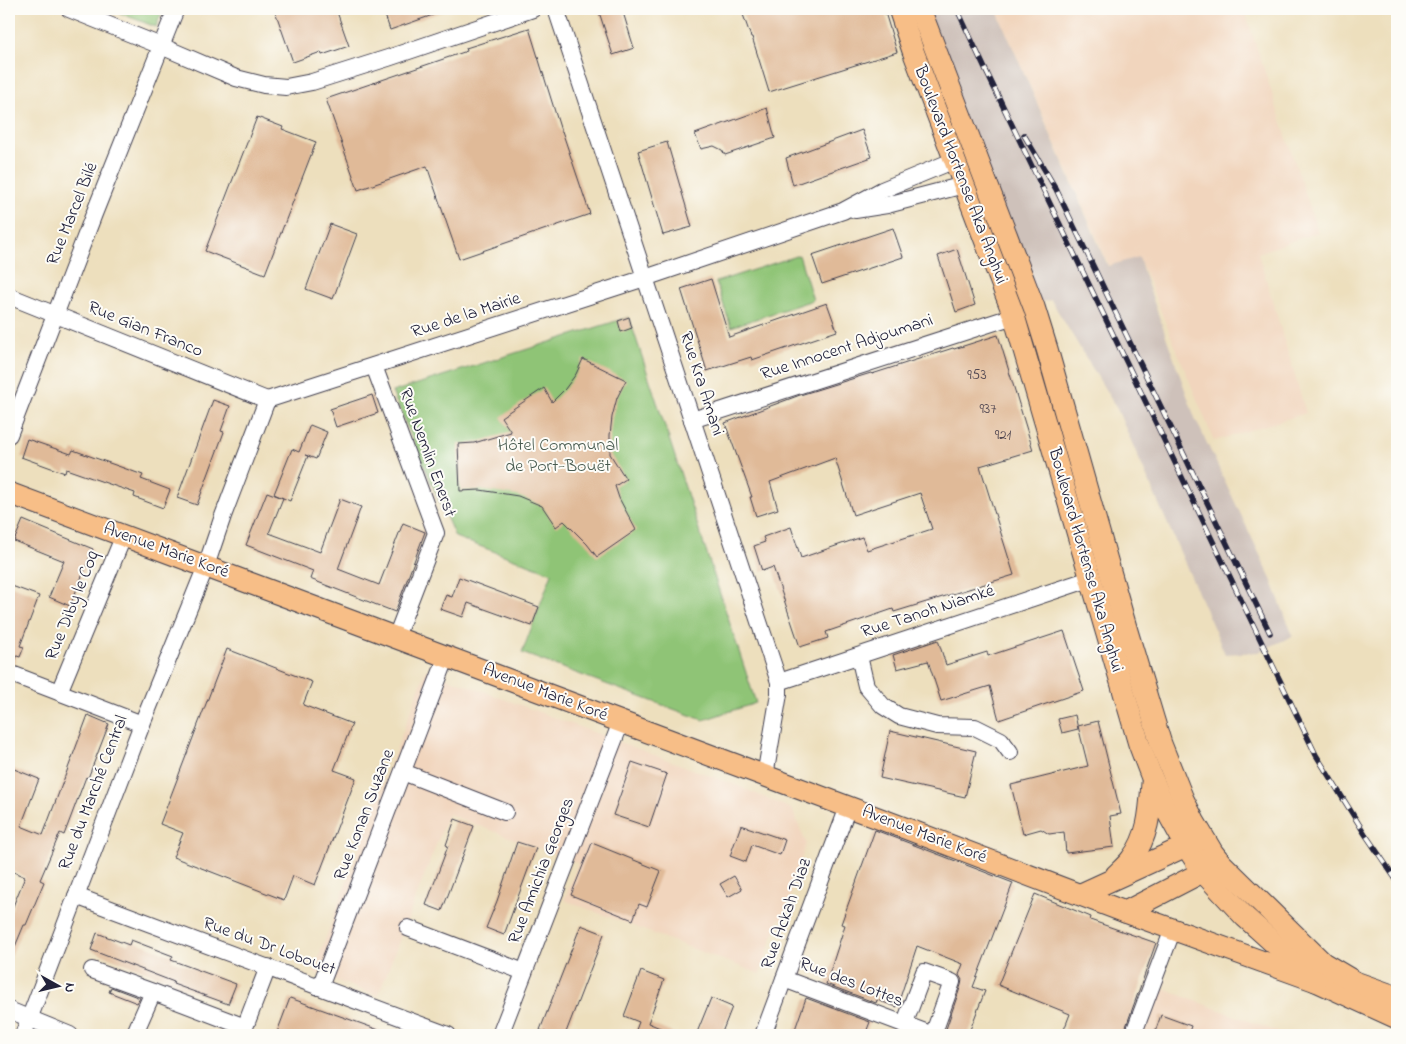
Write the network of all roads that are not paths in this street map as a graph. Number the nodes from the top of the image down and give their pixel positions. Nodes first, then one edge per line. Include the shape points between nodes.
1 (69, 9) edge
2 (176, 9) edge
3 (533, 9) edge
4 (556, 9) edge
5 (898, 9) edge
6 (920, 9) edge
7 (161, 46) junction
8 (955, 160) junction
9 (964, 185) junction
10 (843, 211) junction
11 (645, 278) junction
12 (9, 296) edge
13 (54, 315) junction
14 (1014, 316) junction
15 (374, 366) junction
16 (267, 400) junction
17 (692, 420) junction
18 (9, 436) edge
19 (9, 492) edge
20 (124, 535) junction
21 (206, 566) junction
22 (1090, 579) junction
23 (396, 637) junction
24 (448, 656) junction
25 (859, 656) junction
26 (9, 673) edge
27 (779, 682) junction
28 (59, 692) junction
29 (621, 722) junction
30 (142, 724) junction
31 (1010, 752) dead end
32 (403, 772) junction
33 (765, 776) junction
34 (1152, 778) junction
35 (848, 807) junction
36 (505, 812) dead end
37 (1195, 842) junction
38 (1212, 867) junction
39 (1110, 881) junction
40 (1081, 894) junction
41 (76, 896) junction
42 (1126, 912) junction
43 (408, 928) dead end
44 (1173, 929) junction
45 (268, 967) junction
46 (92, 970) dead end
47 (524, 972) junction
48 (784, 979) junction
49 (1316, 981) junction
50 (320, 987) junction
51 (153, 992) junction
52 (1397, 997) edge
53 (9, 1010) edge
54 (29, 1018) junction
55 (1397, 1018) edge
56 (904, 1024) dead end
57 (243, 1031) edge
58 (23, 1035) edge
59 (70, 1035) edge
60 (134, 1035) edge
61 (448, 1035) edge
62 (500, 1035) edge
63 (763, 1035) edge
64 (1133, 1035) edge

1 - 7 street
2 - 7 street, Rue Marcel Bilé
3 - 7 street via 312,82 286,87 236,78
4 - 11 street, Rue Kra Amani
5 - 8 main road, Boulevard Hortense Aka Anghui
6 - 37 main road, Boulevard Hortense Aka Anghui via 1034,308 1161,744 1183,799
7 - 13 street, Rue Marcel Bilé
8 - 9 main road, Boulevard Hortense Aka Anghui
8 - 10 street, Rue de la Mairie via 882,190
9 - 10 street, Rue de la Mairie via 887,205
9 - 14 main road, Boulevard Hortense Aka Anghui
10 - 11 street, Rue de la Mairie
11 - 15 street, Rue de la Mairie
11 - 17 street, Rue Kra Amani
12 - 13 street, Rue Gian Franco
13 - 16 street, Rue Gian Franco
13 - 18 street, Rue Marcel Bilé
14 - 17 street, Rue Innocent Adjoumani
14 - 22 main road, Boulevard Hortense Aka Anghui
15 - 16 street, Rue de la Mairie
15 - 23 street, Rue Nemlin Enerst via 436,533
16 - 21 street
17 - 27 street, Rue Kra Amani
19 - 20 main road, Avenue Marie Koré
20 - 21 main road, Avenue Marie Koré
20 - 28 street, Rue Diby le Coq
21 - 23 main road, Avenue Marie Koré
21 - 30 street, Rue du Marché Central
22 - 25 street, Rue Tanoh Niamké
22 - 34 main road, Boulevard Hortense Aka Anghui
23 - 24 main road, Avenue Marie Koré
24 - 29 main road, Avenue Marie Koré
24 - 32 street, Rue Konan Suzane
25 - 27 street, Rue Tanoh Niamké
25 - 31 street via 866,686 883,706 899,716 937,726 975,727 1001,740
26 - 28 street
27 - 33 street, Rue Kra Amani
28 - 30 street
29 - 33 main road, Avenue Marie Koré
29 - 47 street, Rue Amichia Georges
30 - 41 street, Rue du Marché Central
32 - 36 street
32 - 50 street, Rue Konan Suzane
33 - 35 main road, Avenue Marie Koré
34 - 37 main road, Boulevard Hortense Aka Anghui via 1169,814
34 - 39 main road via 1150,815 1141,846
35 - 40 main road, Avenue Marie Koré
35 - 48 street, Rue Ackah Diaz
37 - 38 main road, Boulevard Hortense Aka Anghui
37 - 39 main road
38 - 42 main road
38 - 49 main road, Boulevard Hortense Aka Anghui via 1244,917
38 - 52 main road, Boulevard Hortense Aka Anghui via 1322,963 1355,982
39 - 40 main road
40 - 42 main road, Avenue Marie Koré
41 - 45 street, Rue du Dr Lobouet
41 - 54 street, Rue du Marché Central
42 - 44 main road, Avenue Marie Koré
43 - 47 street
44 - 49 main road, Avenue Marie Koré
44 - 64 street
45 - 50 street, Rue du Dr Lobouet
45 - 57 street
46 - 51 street
47 - 62 street, Rue Amichia Georges
48 - 56 street, Rue des Lottes
48 - 63 street, Rue Ackah Diaz
49 - 55 main road, Boulevard Hortense Aka Anghui
50 - 61 street, Rue du Dr Lobouet
51 - 57 street
51 - 60 street
53 - 54 street
54 - 58 street, Rue du Marché Central
54 - 59 street

